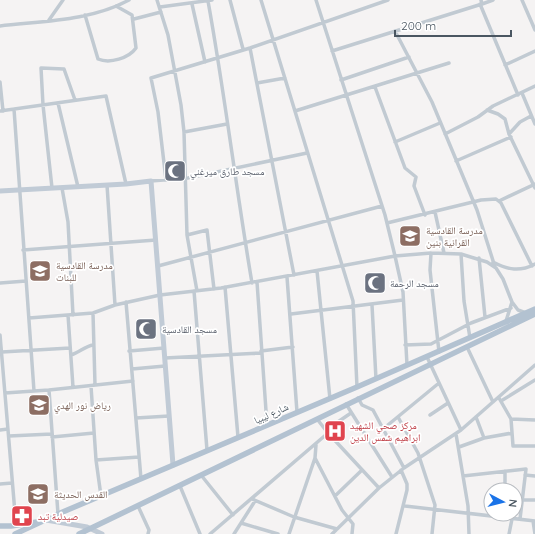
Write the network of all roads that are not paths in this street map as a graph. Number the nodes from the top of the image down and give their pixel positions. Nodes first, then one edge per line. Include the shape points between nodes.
1 (63, 0) edge
2 (129, 0) edge
3 (157, 0) edge
4 (212, 0) edge
5 (230, 0) edge
6 (261, 0) edge
7 (316, 0) edge
8 (388, 0) edge
9 (493, 0) edge
10 (518, 0) edge
11 (208, 1) junction
12 (522, 1) edge
13 (481, 3) edge
14 (192, 4) junction
15 (116, 6) junction
16 (160, 7) junction
17 (161, 12) junction
18 (85, 16) junction
19 (134, 19) junction
20 (49, 20) junction
21 (323, 21) junction
22 (0, 26) edge
23 (535, 30) edge
24 (395, 31) junction
25 (273, 39) junction
26 (250, 48) junction
27 (243, 50) junction
28 (332, 51) junction
29 (535, 51) edge
30 (218, 57) junction
31 (409, 57) junction
32 (205, 62) junction
33 (449, 63) dead end
34 (505, 65) junction
35 (175, 70) junction
36 (418, 73) junction
37 (285, 78) junction
38 (341, 80) junction
39 (0, 82) edge
40 (258, 83) junction
41 (535, 86) edge
42 (375, 87) junction
43 (520, 94) junction
44 (346, 96) junction
45 (75, 100) junction
46 (58, 103) junction
47 (43, 105) junction
48 (14, 109) junction
49 (487, 110) junction
50 (1, 111) edge
51 (295, 111) junction
52 (531, 116) junction
53 (440, 123) junction
54 (227, 124) junction
55 (535, 124) edge
56 (184, 132) junction
57 (445, 134) junction
58 (510, 136) junction
59 (395, 142) junction
60 (307, 153) junction
61 (273, 160) junction
62 (456, 161) junction
63 (233, 169) junction
64 (184, 178) junction
65 (166, 180) junction
66 (151, 181) junction
67 (126, 184) junction
68 (108, 185) junction
69 (534, 186) edge
70 (78, 187) junction
71 (52, 188) junction
72 (62, 188) junction
73 (20, 190) junction
74 (0, 191) edge
75 (500, 201) junction
76 (474, 202) junction
77 (382, 206) junction
78 (435, 212) junction
79 (425, 215) junction
80 (328, 222) junction
81 (387, 223) junction
82 (287, 233) junction
83 (187, 235) junction
84 (156, 240) junction
85 (111, 243) junction
86 (245, 243) junction
87 (70, 247) junction
88 (23, 250) junction
89 (209, 253) junction
90 (431, 253) junction
91 (444, 253) junction
92 (461, 254) junction
93 (396, 256) junction
94 (190, 258) junction
95 (479, 258) junction
96 (493, 262) junction
97 (342, 265) junction
98 (533, 265) edge
99 (158, 266) junction
100 (496, 268) junction
101 (317, 271) junction
102 (294, 275) junction
103 (287, 277) junction
104 (26, 281) junction
105 (257, 282) junction
106 (0, 283) edge
107 (252, 283) junction
108 (225, 287) junction
109 (214, 289) junction
110 (195, 291) junction
111 (160, 295) junction
112 (403, 300) junction
113 (126, 302) junction
114 (512, 302) junction
115 (114, 305) junction
116 (372, 305) junction
117 (354, 308) junction
118 (511, 308) junction
119 (535, 309) edge
120 (321, 311) junction
121 (92, 313) junction
122 (528, 313) junction
123 (291, 314) junction
124 (535, 314) edge
125 (68, 315) junction
126 (73, 315) junction
127 (485, 317) junction
128 (29, 318) junction
129 (505, 323) junction
130 (467, 325) junction
131 (0, 335) edge
132 (470, 338) junction
133 (437, 341) junction
134 (93, 345) junction
135 (405, 345) junction
136 (467, 346) junction
137 (293, 347) junction
138 (70, 348) junction
139 (164, 348) junction
140 (31, 350) junction
141 (129, 351) junction
142 (2, 352) junction
143 (261, 352) junction
144 (438, 352) junction
145 (71, 355) junction
146 (231, 355) junction
147 (199, 356) junction
148 (427, 357) junction
149 (165, 358) junction
150 (430, 364) junction
151 (407, 365) junction
152 (535, 365) edge
153 (165, 366) junction
154 (132, 369) junction
155 (1, 371) edge
156 (376, 379) junction
157 (535, 380) edge
158 (133, 381) junction
159 (439, 383) junction
160 (93, 386) junction
161 (73, 387) junction
162 (357, 387) junction
163 (49, 390) junction
164 (34, 391) junction
165 (5, 394) junction
166 (358, 398) junction
167 (499, 398) junction
168 (330, 399) junction
169 (493, 402) junction
170 (501, 402) junction
171 (448, 403) junction
172 (346, 404) junction
173 (297, 412) junction
174 (351, 413) junction
175 (430, 415) dead end
176 (169, 416) junction
177 (398, 417) junction
178 (476, 417) junction
179 (136, 418) junction
180 (317, 419) junction
181 (511, 419) junction
182 (535, 420) edge
183 (267, 425) junction
184 (8, 429) junction
185 (383, 429) junction
186 (0, 430) edge
187 (461, 430) junction
188 (327, 432) junction
189 (94, 433) junction
190 (512, 433) junction
191 (456, 434) junction
192 (52, 435) junction
193 (9, 436) junction
194 (238, 438) junction
195 (484, 438) junction
196 (316, 445) junction
197 (535, 446) edge
198 (459, 447) junction
199 (207, 450) junction
200 (139, 458) junction
201 (315, 458) junction
202 (419, 458) junction
203 (96, 460) junction
204 (174, 465) junction
205 (402, 469) junction
206 (362, 470) junction
207 (505, 471) junction
208 (526, 475) junction
209 (201, 476) junction
210 (463, 476) junction
211 (535, 476) edge
212 (392, 477) junction
213 (141, 479) junction
214 (504, 482) edge
215 (12, 483) junction
216 (0, 484) edge
217 (180, 486) junction
218 (379, 488) junction
219 (523, 494) edge
220 (101, 496) junction
221 (335, 496) junction
222 (253, 500) junction
223 (523, 500) edge
224 (535, 500) edge
225 (138, 506) junction
226 (405, 506) junction
227 (436, 510) junction
228 (58, 514) junction
229 (469, 514) junction
230 (233, 515) junction
231 (483, 515) edge
232 (294, 517) junction
233 (349, 518) junction
234 (523, 519) edge
235 (44, 520) junction
236 (534, 521) edge
237 (511, 522) edge
238 (241, 523) junction
239 (0, 526) edge
240 (16, 526) junction
241 (337, 529) junction
242 (90, 531) edge
243 (15, 534) edge
244 (79, 534) edge
245 (102, 534) edge
246 (148, 534) edge
247 (200, 534) edge
248 (210, 534) edge
249 (234, 534) edge
250 (278, 534) edge
251 (288, 534) edge
252 (332, 534) edge
253 (352, 534) edge
254 (396, 534) edge
255 (432, 534) edge
256 (469, 534) edge
257 (509, 534) edge
258 (535, 534) edge

1 - 20 street
2 - 15 street
3 - 16 street
4 - 11 street
5 - 27 street
6 - 25 street
7 - 21 street
8 - 21 street
9 - 13 street
10 - 12 street
11 - 14 street
11 - 30 street
12 - 23 street
13 - 24 street
13 - 34 street
14 - 16 street
14 - 32 street
15 - 18 street
15 - 19 street via 130,13
16 - 17 street
17 - 19 street
17 - 35 street
18 - 19 street via 97,58 102,61 122,58 134,51
18 - 20 street
20 - 22 street
21 - 25 street
21 - 28 street
24 - 28 street
24 - 31 street
25 - 26 street
25 - 37 street
26 - 27 street
26 - 40 street
27 - 30 street
28 - 38 street
29 - 34 street
30 - 32 street
30 - 54 street
31 - 36 street
31 - 38 street
32 - 35 street
33 - 36 street
34 - 43 street
35 - 56 street
35 - 65 street via 151,79 158,112
36 - 42 street
36 - 53 street
37 - 40 street
37 - 51 street
38 - 44 street
39 - 50 street
40 - 61 street
41 - 43 street
42 - 44 street
42 - 59 street
43 - 49 street
43 - 52 street
44 - 51 street
44 - 77 street
45 - 46 street
45 - 47 street via 64,69 42,68
45 - 67 street via 106,96
46 - 47 street
46 - 70 street
47 - 48 street
47 - 71 street
48 - 50 street
48 - 73 street
49 - 57 street
49 - 58 street via 505,119
51 - 60 street
52 - 55 street
52 - 58 street via 520,122
53 - 57 street
53 - 59 street
54 - 56 street
54 - 63 street
56 - 64 street
57 - 62 street
58 - 62 street
58 - 69 street
59 - 79 street via 405,168 416,177 414,186
60 - 61 street
60 - 80 street
61 - 63 street
61 - 82 street
62 - 76 street
63 - 64 street
63 - 86 street
64 - 65 street
64 - 83 street
65 - 66 street
66 - 67 street
66 - 84 street
67 - 68 street
68 - 70 street
68 - 85 street
69 - 75 street
70 - 72 street
71 - 72 street
71 - 73 street
72 - 87 street
73 - 74 street
73 - 88 street
75 - 76 street via 491,199
75 - 98 street
76 - 78 street
76 - 96 street
77 - 80 street
77 - 81 street
78 - 79 street
78 - 91 street
79 - 81 street
80 - 82 street
80 - 97 street
81 - 93 street
82 - 86 street
82 - 102 street
83 - 89 street via 207,230
83 - 94 street
84 - 85 street
84 - 99 street
85 - 87 street
85 - 115 street
86 - 89 street
86 - 107 street
87 - 88 street
87 - 126 street
88 - 104 street
89 - 94 street
89 - 109 street
90 - 91 street
90 - 93 street
90 - 133 street via 430,270
91 - 92 street
92 - 95 street
92 - 130 street
93 - 97 street
93 - 112 street
94 - 99 street
94 - 110 street
95 - 100 street
95 - 127 street
96 - 98 street via 513,270
96 - 100 street
97 - 101 street
97 - 117 street
99 - 111 street
100 - 114 street via 507,286
101 - 102 street
101 - 120 street
102 - 103 street
103 - 105 street
103 - 123 street
104 - 106 street
104 - 128 street
105 - 107 street
105 - 143 street
107 - 108 street
108 - 109 street
108 - 146 street
109 - 110 street
110 - 111 street
110 - 147 street
111 - 113 street
111 - 139 street
112 - 116 street
112 - 135 street
113 - 115 street
113 - 141 street
114 - 118 street
114 - 122 street via 518,310
115 - 121 street
116 - 117 street
116 - 156 street
117 - 120 street
117 - 162 street
118 - 127 street
118 - 129 street
119 - 122 main road, شارع ليبيا
120 - 123 street
120 - 168 street
121 - 126 street
121 - 134 street
122 - 129 main road, شارع ليبيا
123 - 137 street
124 - 136 main road
125 - 126 street
125 - 128 street
125 - 138 street
127 - 130 street
128 - 140 street
129 - 132 main road, شارع ليبيا
130 - 132 street
130 - 133 street
131 - 142 street
132 - 144 main road, شارع ليبيا
133 - 135 street via 427,345
133 - 144 street
134 - 145 street
134 - 160 street
135 - 151 street
136 - 150 main road
136 - 169 street
137 - 143 street
137 - 173 street
138 - 140 street
138 - 145 street
139 - 141 street
139 - 149 street
140 - 142 street
140 - 164 street
141 - 154 street
142 - 155 street
143 - 146 street
143 - 183 street
144 - 148 main road, شارع ليبيا
145 - 161 street
146 - 147 street
146 - 194 street
147 - 149 street
147 - 199 street
148 - 150 street
148 - 151 main road, شارع ليبيا
149 - 153 street
150 - 159 street
150 - 166 main road
151 - 156 main road, شارع ليبيا
152 - 167 street
153 - 154 street
153 - 176 street
154 - 158 street
155 - 165 street
156 - 162 main road, شارع ليبيا
157 - 170 street
158 - 160 street
158 - 179 street
159 - 171 street
159 - 177 street
160 - 161 street
160 - 189 street
161 - 163 street
162 - 168 main road, شارع ليبيا
163 - 164 street
163 - 192 street
164 - 165 street
165 - 184 street
166 - 172 main road
166 - 185 street via 363,405 372,409
167 - 169 street
167 - 170 street
168 - 173 main road, شارع ليبيا
169 - 178 street
170 - 181 street
171 - 175 street
171 - 187 street
172 - 174 street
172 - 180 main road
173 - 183 main road, شارع ليبيا
174 - 188 street
174 - 212 street
176 - 179 street
176 - 204 street
177 - 185 street
177 - 202 street
178 - 187 street
178 - 195 street
179 - 200 street
180 - 188 street
180 - 209 main road
181 - 182 street
181 - 190 street
183 - 194 main road, شارع ليبيا
184 - 186 street
184 - 193 street
185 - 205 street
187 - 191 street
188 - 196 street
188 - 206 street
189 - 192 street
189 - 203 street
190 - 195 street
190 - 197 street via 514,446
191 - 198 street
191 - 202 street
192 - 193 street
192 - 228 street
193 - 215 street
194 - 199 main road, شارع ليبيا
195 - 198 street
196 - 201 street
196 - 222 street
198 - 210 street
199 - 204 main road, شارع ليبيا
200 - 203 street
200 - 213 street
201 - 221 street
201 - 232 street
202 - 205 street
202 - 227 street
203 - 220 street
204 - 213 main road, شارع ليبيا
205 - 212 street
205 - 226 street via 407,487
206 - 218 street
206 - 221 street
207 - 208 street via 525,469
207 - 210 street
207 - 214 street
208 - 211 street
208 - 219 street
209 - 217 main road
209 - 230 street
210 - 229 street
212 - 218 street
213 - 220 main road, شارع ليبيا
215 - 216 street
215 - 240 street
217 - 225 main road
217 - 247 street
218 - 233 street
220 - 228 main road, شارع ليبيا
221 - 233 street
222 - 230 street
222 - 232 street
222 - 238 street
223 - 224 street
225 - 242 main road
225 - 246 street via 149,530
226 - 227 street
226 - 254 street
227 - 229 street
227 - 255 street
228 - 235 main road, شارع ليبيا
229 - 231 street
229 - 256 street
230 - 248 street
232 - 241 street
232 - 251 street
233 - 241 street
233 - 253 street via 353,524
234 - 236 street
235 - 240 main road
235 - 242 street
235 - 243 main road, شارع ليبيا
236 - 258 street
237 - 257 street
238 - 249 street
238 - 250 street
239 - 240 main road
241 - 252 street
242 - 244 main road
242 - 245 street

